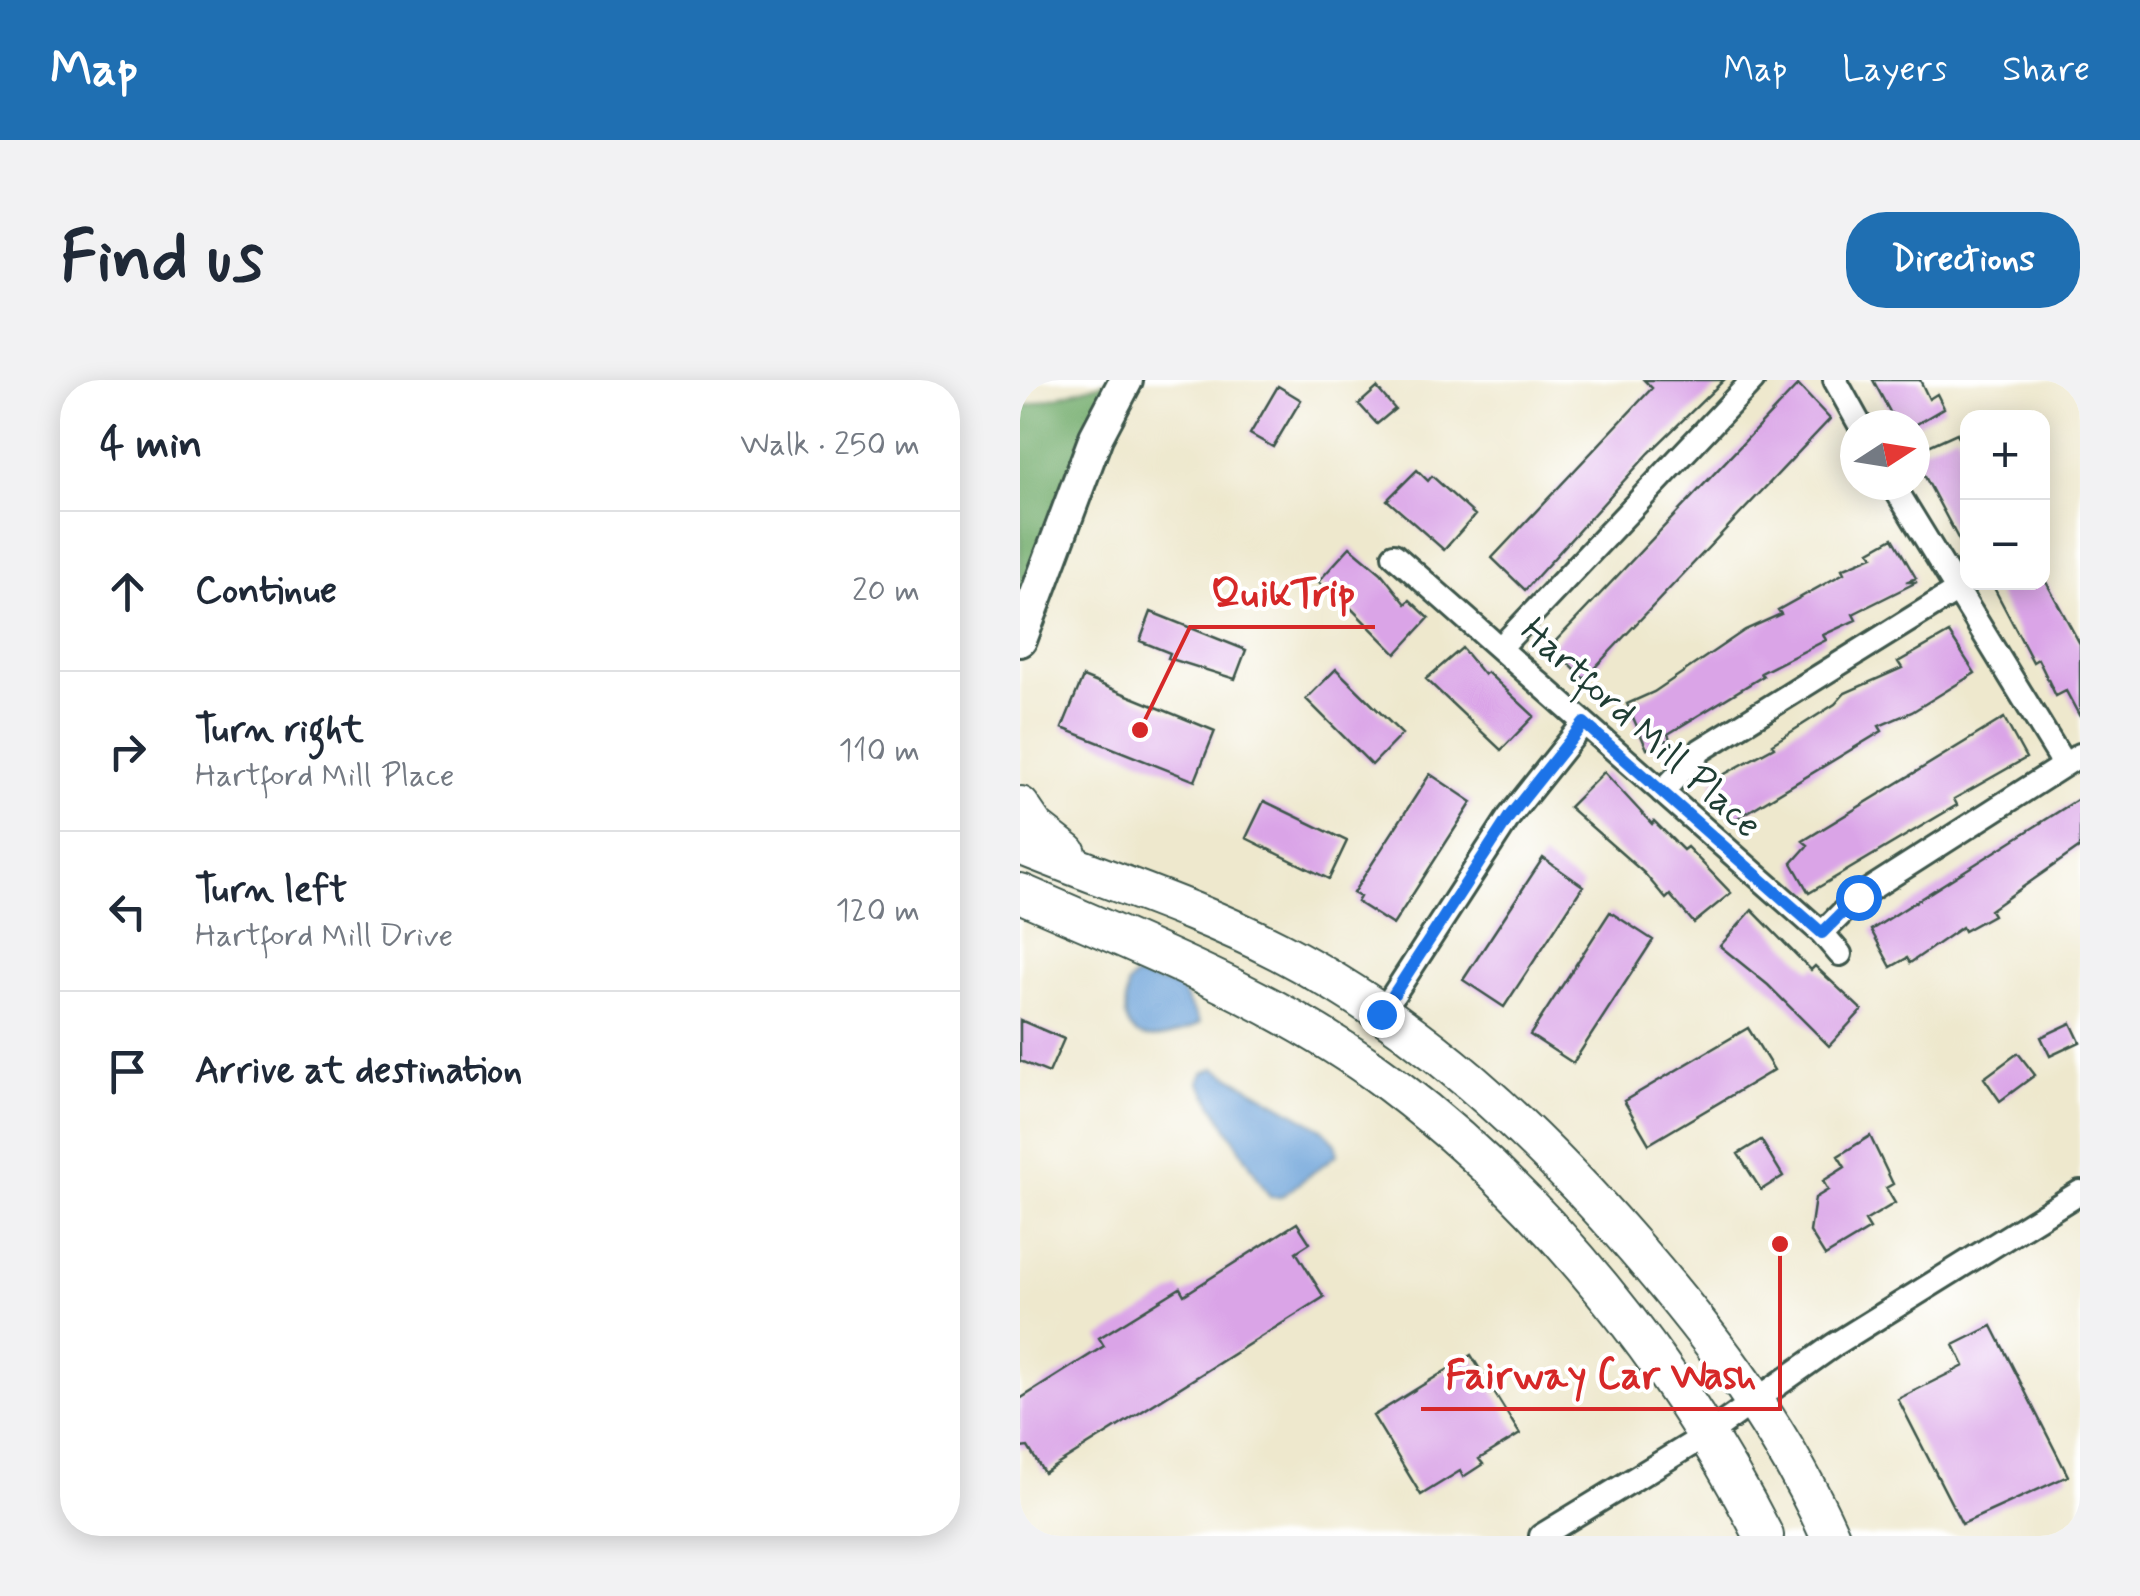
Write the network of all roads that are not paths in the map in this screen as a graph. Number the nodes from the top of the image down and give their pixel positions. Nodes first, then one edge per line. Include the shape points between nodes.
1 (1126, 380) edge
2 (1753, 380) edge
3 (1835, 380) edge
4 (1852, 410) edge
5 (1903, 500) edge
6 (1394, 555) dead end
7 (1956, 591) junction
8 (1020, 640) edge
9 (1500, 648) junction
10 (1584, 723) junction
11 (2072, 760) edge
12 (1662, 792) junction
13 (1020, 806) edge
14 (1020, 844) edge
15 (1093, 873) junction
16 (1020, 893) edge
17 (1038, 906) edge
18 (1822, 933) junction
19 (1840, 954) dead end
20 (1381, 1014) junction
21 (2080, 1192) edge
22 (1755, 1401) junction
23 (1708, 1434) junction
24 (1541, 1536) edge
25 (1764, 1536) edge
26 (1830, 1536) edge

1 - 8 main road via 1096,437
2 - 9 street
3 - 4 street
5 - 7 street
6 - 9 street, Hartford Mill Place
7 - 11 street
7 - 12 street via 1701,750
9 - 10 street, Hartford Mill Place
10 - 12 street, Hartford Mill Place
10 - 20 street via 1509,817
11 - 18 street via 1858,897
12 - 18 street, Hartford Mill Place
13 - 15 highway via 1035,828
14 - 15 highway
15 - 20 highway via 1282,952
16 - 17 highway
17 - 23 highway via 1256,1001 1389,1082 1487,1165 1551,1231
18 - 19 street, Hartford Mill Place
20 - 22 highway via 1450,1061 1572,1175 1715,1343
21 - 22 street
22 - 23 street
22 - 26 highway
23 - 24 street
23 - 25 highway

